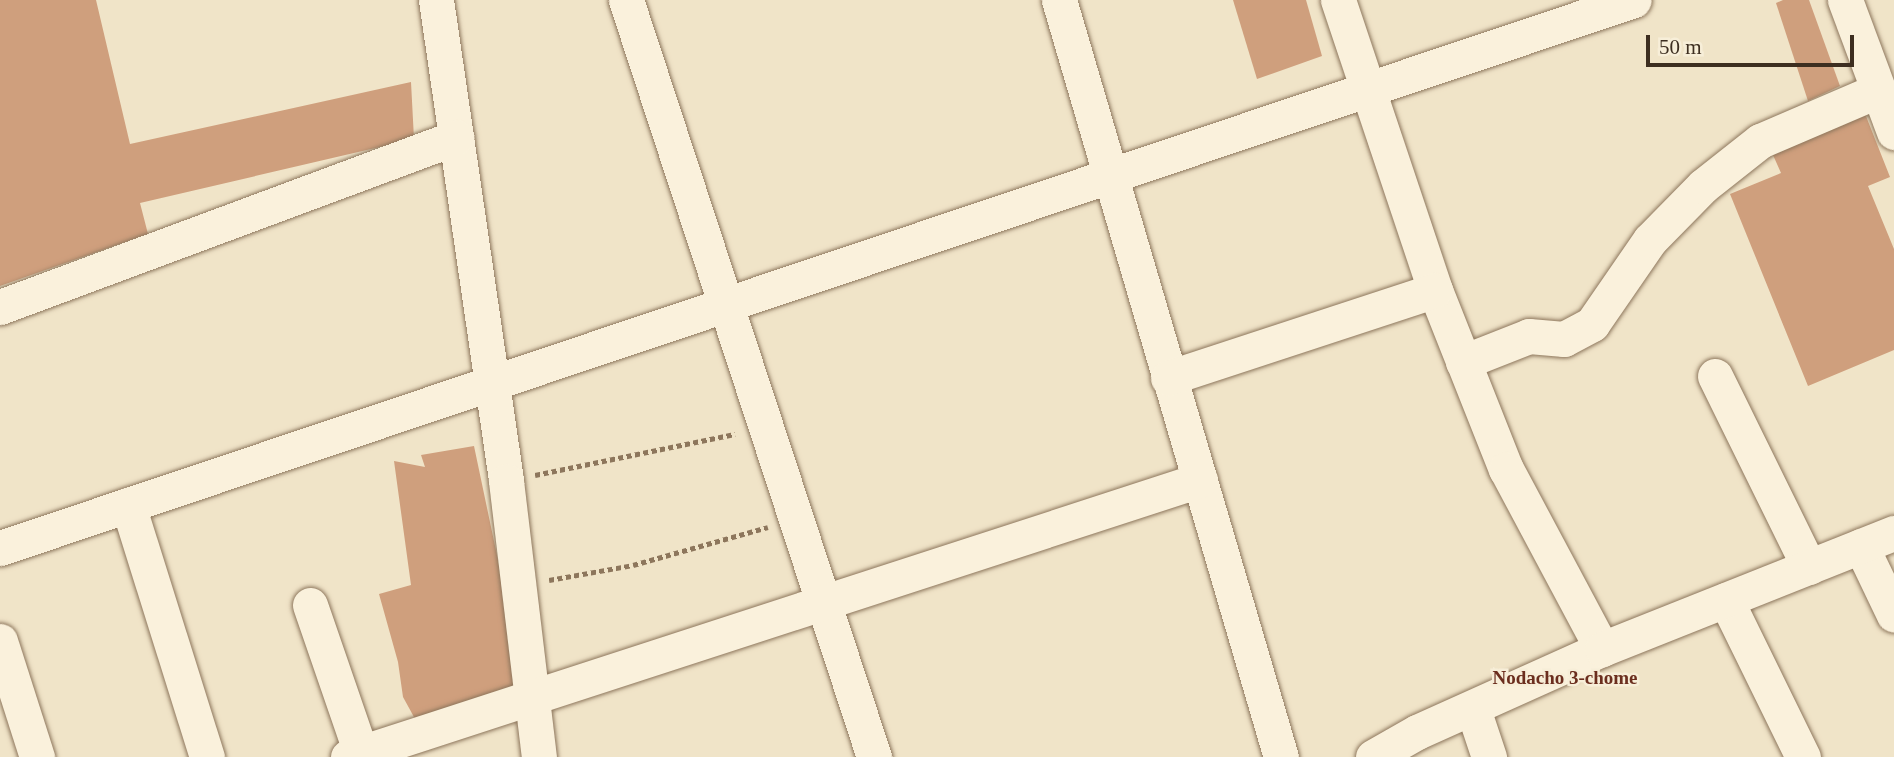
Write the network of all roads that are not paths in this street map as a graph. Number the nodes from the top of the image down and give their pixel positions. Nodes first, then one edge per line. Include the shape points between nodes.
1 (436, 0) edge
2 (626, 0) edge
3 (1059, 0) edge
4 (1338, 0) edge
5 (1634, 0) edge
6 (1845, 0) edge
7 (1369, 89) junction
8 (1879, 90) junction
9 (1894, 132) edge
10 (456, 137) junction
11 (1112, 175) junction
12 (1435, 290) junction
13 (725, 305) junction
14 (0, 307) edge
15 (1463, 362) junction
16 (1715, 376) dead end
17 (1168, 379) junction
18 (491, 384) junction
19 (1199, 480) junction
20 (128, 505) junction
21 (1894, 533) edge
22 (1861, 546) junction
23 (0, 548) edge
24 (1809, 567) junction
25 (1726, 600) junction
26 (823, 601) junction
27 (310, 606) dead end
28 (1894, 615) edge
29 (0, 641) edge
30 (1602, 649) junction
31 (530, 697) junction
32 (1473, 709) junction
33 (355, 755) edge
34 (37, 757) edge
35 (207, 757) edge
36 (539, 757) edge
37 (874, 757) edge
38 (1281, 757) edge
39 (1373, 757) edge
40 (1489, 757) edge
41 (1803, 757) edge

1 - 10 street
2 - 13 street
3 - 11 street
4 - 7 street
5 - 7 street
6 - 8 street
7 - 11 street
7 - 12 street
8 - 9 street
8 - 15 street via 1760,141 1703,186 1650,240 1592,324 1564,340 1529,336
10 - 14 street
10 - 18 street
11 - 13 street
11 - 17 street
12 - 15 street
12 - 17 street
13 - 18 street
13 - 26 street
15 - 30 street via 1506,469
16 - 24 street
17 - 19 street
18 - 20 street
18 - 31 street
19 - 26 street
19 - 38 street
20 - 23 street
20 - 35 street
21 - 22 street
22 - 24 street
22 - 28 street
24 - 25 street
25 - 30 street
25 - 41 street
26 - 31 street
26 - 37 street
27 - 33 street
29 - 34 street
30 - 32 street
31 - 33 street
31 - 36 street
32 - 39 street
32 - 40 street

